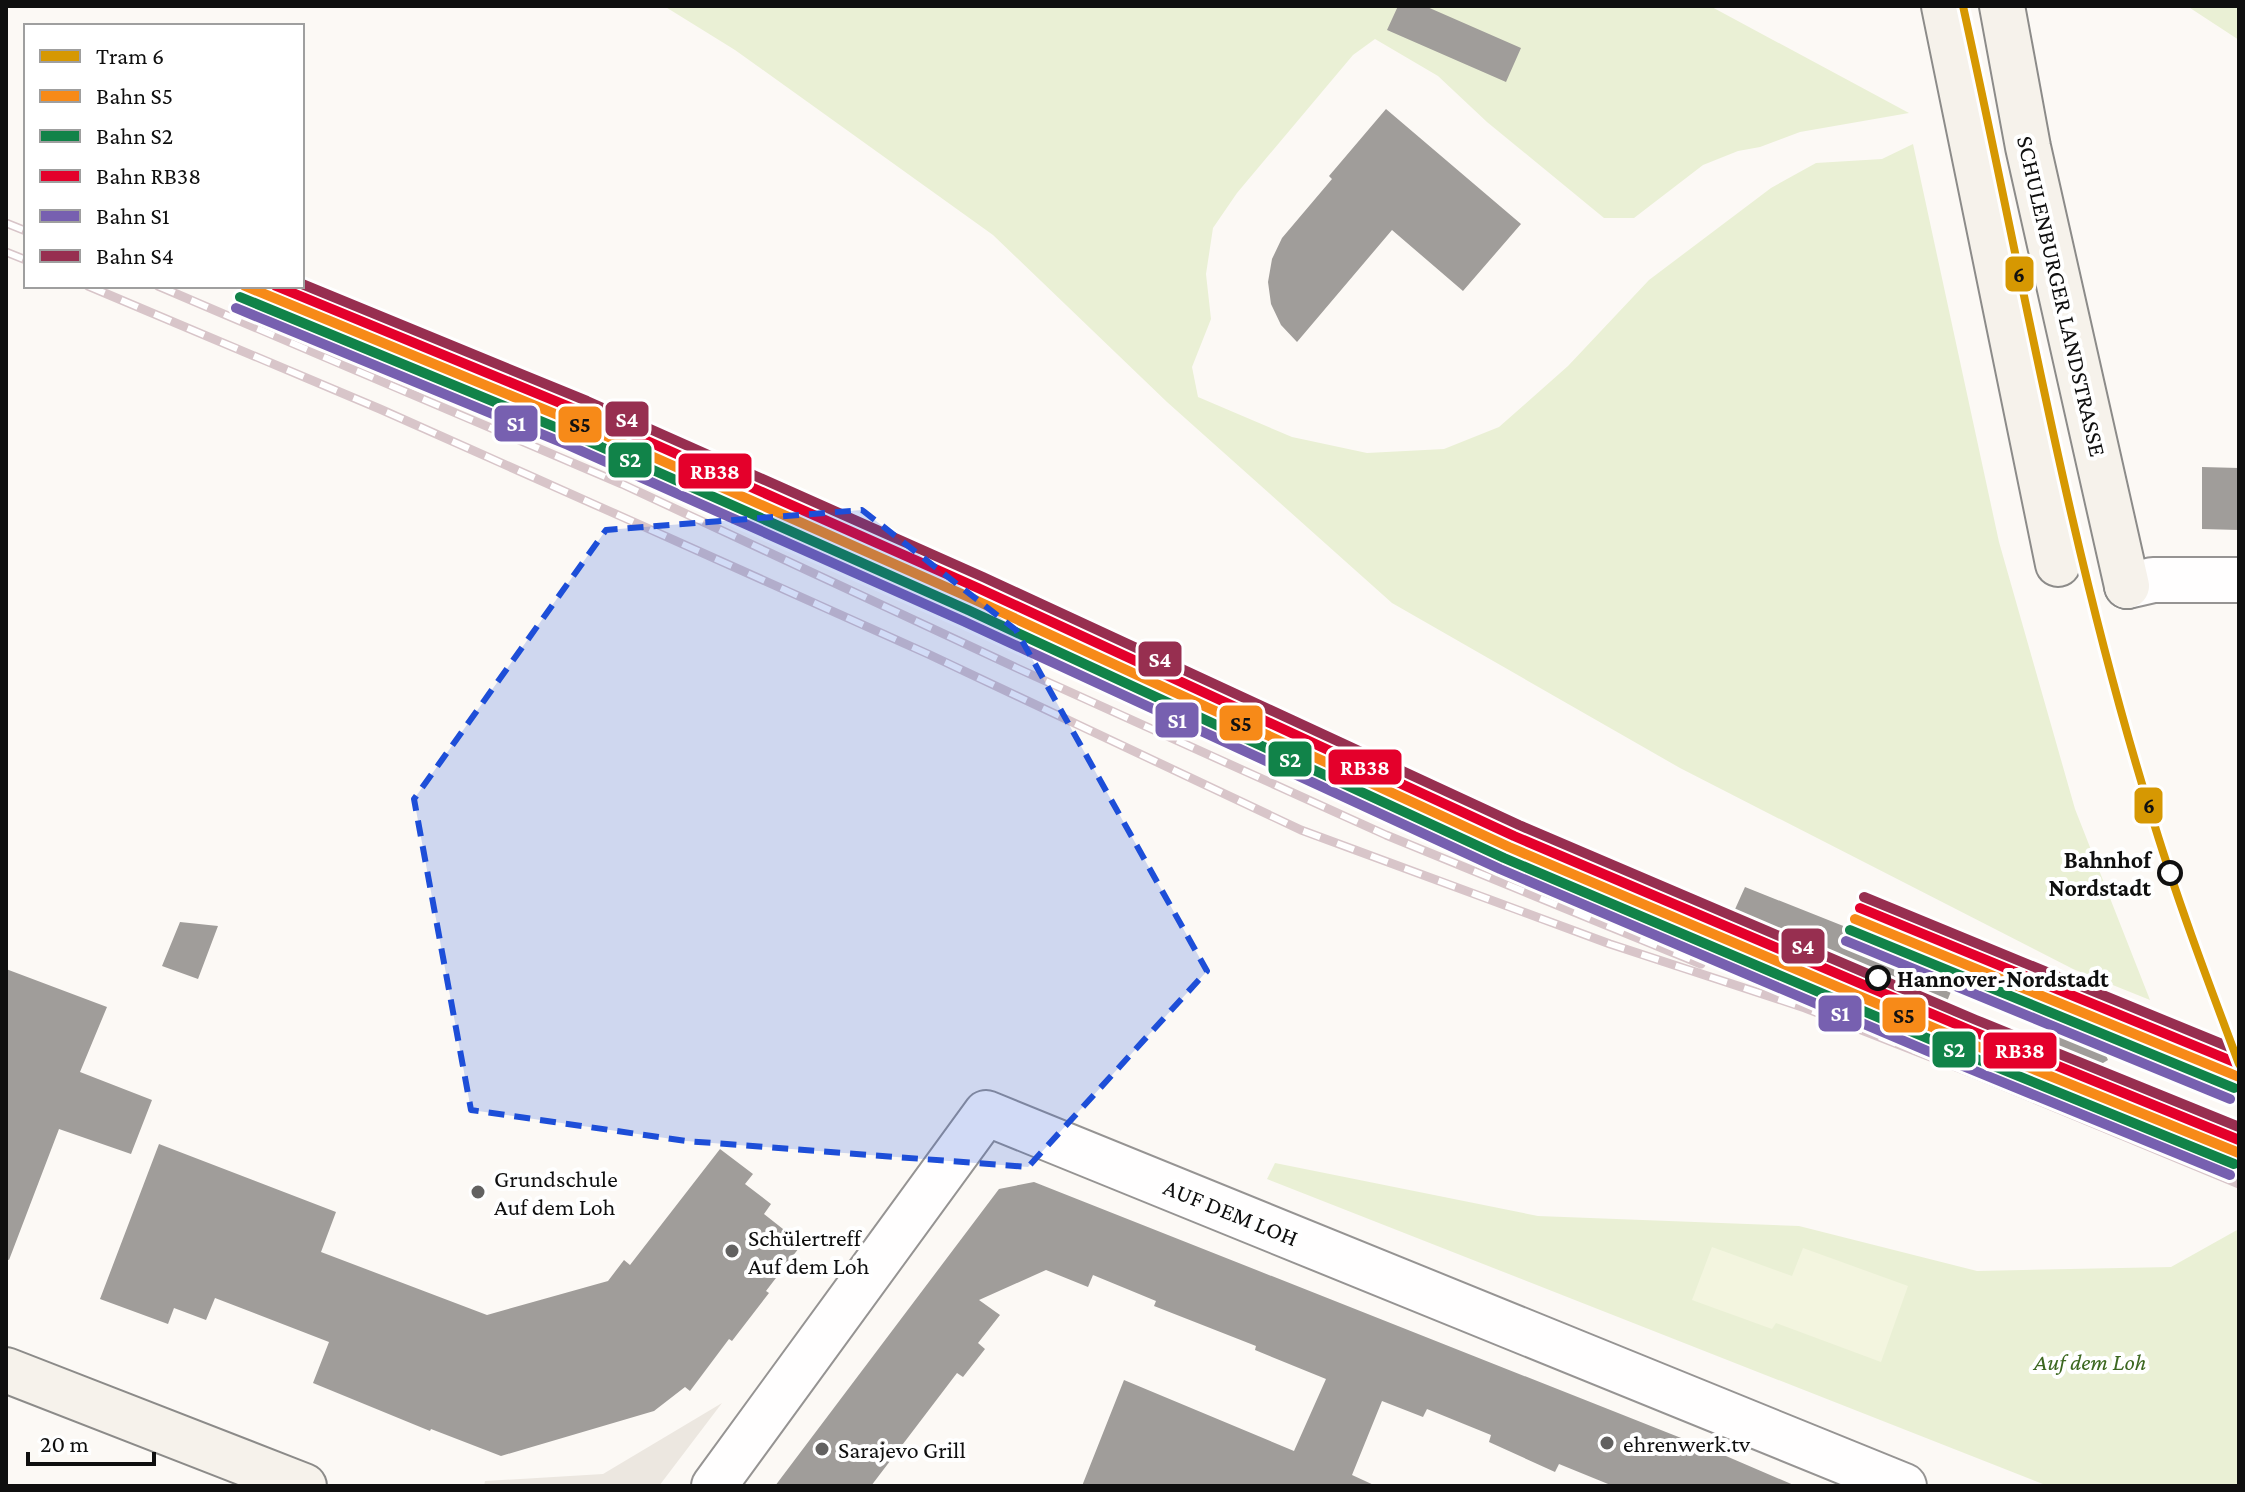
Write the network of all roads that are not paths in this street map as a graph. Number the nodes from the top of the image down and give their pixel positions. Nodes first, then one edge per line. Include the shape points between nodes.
1 (1944, 6) edge
2 (2002, 6) edge
3 (2058, 564) dead end
4 (2239, 580) edge
5 (2127, 586) joint
6 (6, 1370) edge
7 (304, 1486) edge
8 (714, 1486) edge
9 (1904, 1486) edge

1 - 3 main road
2 - 5 main road, SCHULENBURGER LANDSTRASSE via 2028,147
4 - 5 street via 2153,580
6 - 7 main road
8 - 9 street, AUF DEM LOH via 986,1113

